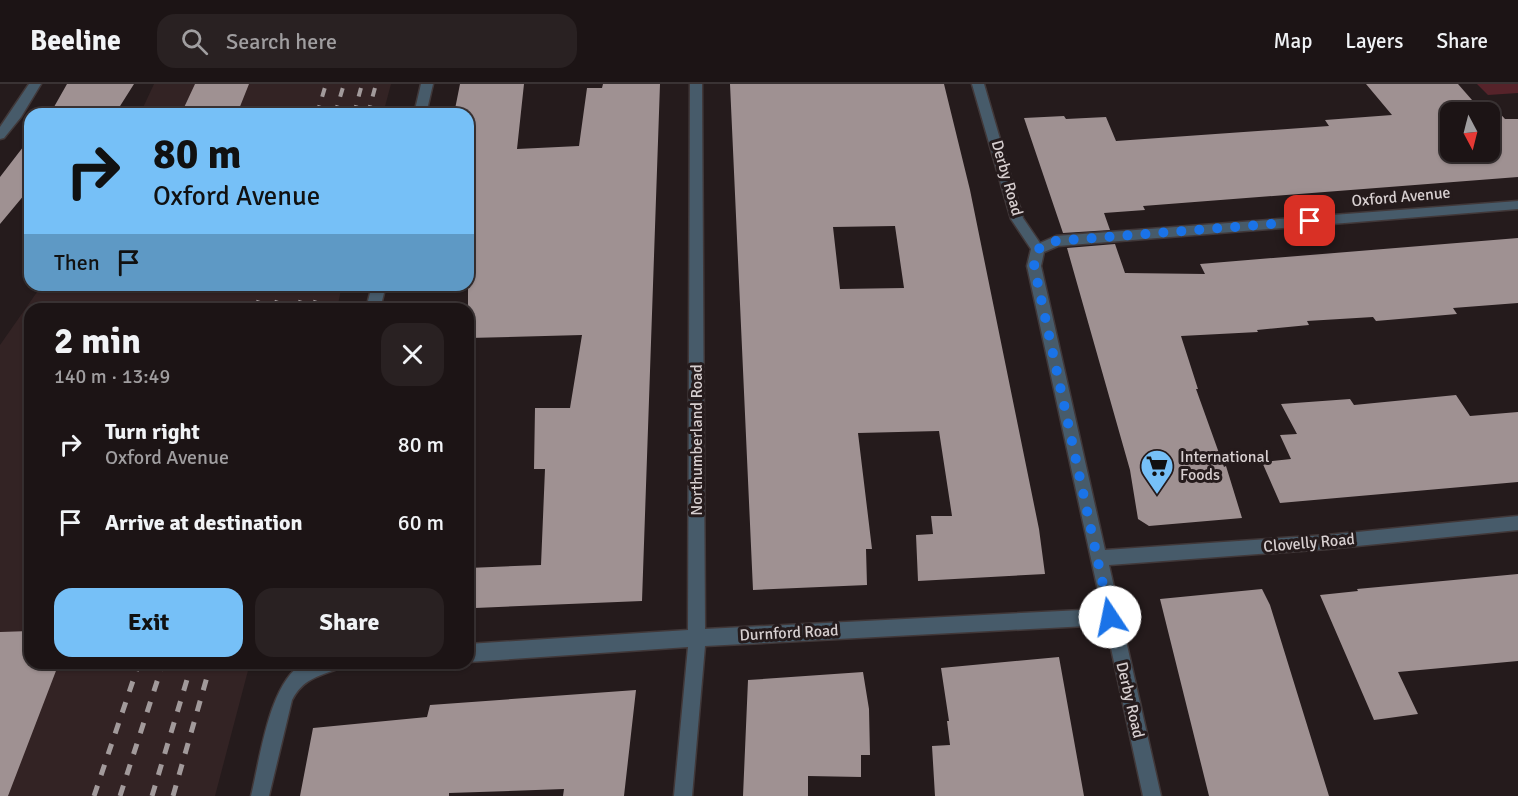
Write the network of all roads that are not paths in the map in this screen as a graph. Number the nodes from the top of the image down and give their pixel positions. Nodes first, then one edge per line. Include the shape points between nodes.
1 (35, 84) edge
2 (427, 84) edge
3 (696, 84) edge
4 (978, 84) edge
5 (421, 108) edge
6 (0, 135) edge
7 (1518, 205) edge
8 (1038, 249) junction
9 (1518, 523) edge
10 (1099, 558) junction
11 (1110, 617) junction
12 (697, 638) junction
13 (474, 653) edge
14 (301, 669) edge
15 (260, 796) edge
16 (683, 796) edge
17 (1152, 796) edge

1 - 6 street
2 - 5 street
3 - 12 street, Northumberland Road
4 - 8 street, Derby Road via 1017,219
7 - 8 street, Oxford Avenue via 1056,241
8 - 10 street, Derby Road via 1034,266
9 - 10 street, Clovelly Road via 1327,542
10 - 11 street, Derby Road
11 - 12 street, Durnford Road
11 - 17 street, Derby Road
12 - 13 street, Durnford Road
12 - 16 street, Northumberland Road
14 - 15 street via 284,698

